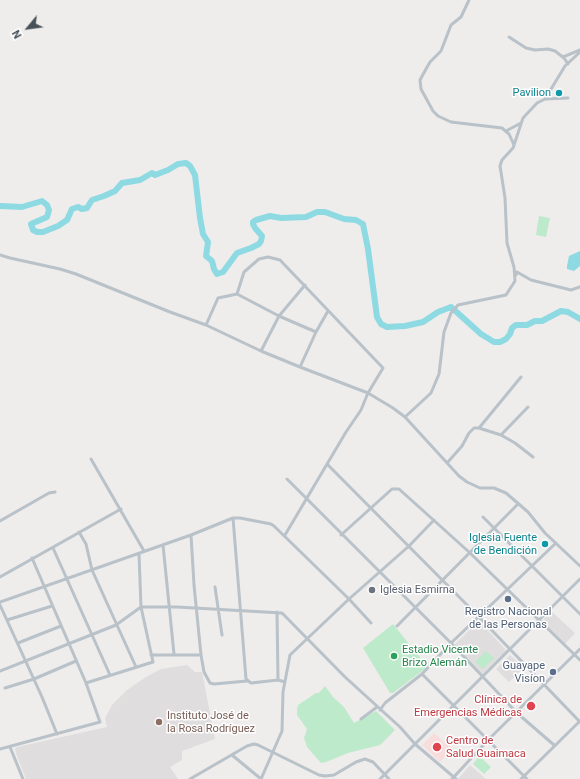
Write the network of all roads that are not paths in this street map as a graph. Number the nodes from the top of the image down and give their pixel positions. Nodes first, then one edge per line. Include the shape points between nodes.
1 (469, 0) edge
2 (509, 37) dead end
3 (580, 51) edge
4 (563, 57) junction
5 (568, 64) junction
6 (568, 98) dead end
7 (545, 99) junction
8 (522, 123) junction
9 (506, 131) junction
10 (514, 145) junction
11 (0, 255) edge
12 (515, 281) junction
13 (305, 285) junction
14 (580, 287) edge
15 (237, 294) junction
16 (328, 311) junction
17 (279, 316) junction
18 (206, 324) junction
19 (316, 332) junction
20 (261, 351) junction
21 (300, 367) junction
22 (521, 377) dead end
23 (368, 393) junction
24 (528, 407) dead end
25 (405, 417) junction
26 (479, 428) junction
27 (501, 435) junction
28 (533, 457) dead end
29 (91, 459) dead end
30 (447, 463) junction
31 (328, 464) junction
32 (287, 479) dead end
33 (54, 492) dead end
34 (307, 499) junction
35 (518, 504) junction
36 (372, 508) junction
37 (121, 509) junction
38 (483, 517) dead end
39 (233, 518) junction
40 (434, 520) junction
41 (0, 521) edge
42 (493, 528) junction
43 (79, 532) junction
44 (341, 534) junction
45 (191, 535) junction
46 (285, 535) junction
47 (556, 543) junction
48 (163, 545) junction
49 (409, 546) junction
50 (53, 548) junction
51 (144, 551) junction
52 (469, 552) junction
53 (139, 554) junction
54 (32, 558) junction
55 (531, 566) junction
56 (580, 566) edge
57 (92, 570) junction
58 (379, 572) junction
59 (0, 577) edge
60 (68, 579) junction
61 (442, 579) junction
62 (580, 579) edge
63 (44, 586) junction
64 (215, 588) dead end
65 (507, 590) junction
66 (563, 597) junction
67 (349, 599) junction
68 (0, 603) edge
69 (52, 606) junction
70 (141, 607) junction
71 (169, 607) junction
72 (196, 608) junction
73 (415, 608) junction
74 (218, 609) junction
75 (240, 610) junction
76 (277, 612) junction
77 (580, 614) edge
78 (479, 617) junction
79 (7, 620) junction
80 (539, 621) junction
81 (371, 623) dead end
82 (116, 625) junction
83 (60, 626) junction
84 (397, 626) dead end
85 (91, 634) junction
86 (222, 635) dead end
87 (307, 638) junction
88 (18, 643) junction
89 (68, 643) junction
90 (451, 643) junction
91 (510, 649) junction
92 (580, 649) edge
93 (174, 654) junction
94 (151, 655) junction
95 (201, 655) junction
96 (575, 655) junction
97 (580, 660) edge
98 (26, 661) junction
99 (76, 661) junction
100 (136, 667) junction
101 (0, 671) edge
102 (422, 674) junction
103 (110, 675) junction
104 (482, 676) junction
105 (34, 678) junction
106 (278, 680) junction
107 (247, 682) junction
108 (285, 682) junction
109 (86, 683) junction
110 (544, 685) junction
111 (5, 688) dead end
112 (454, 704) junction
113 (378, 708) junction
114 (517, 713) junction
115 (361, 719) dead end
116 (580, 721) edge
117 (57, 734) junction
118 (488, 740) junction
119 (415, 744) junction
120 (554, 745) junction
121 (10, 747) junction
122 (0, 749) edge
123 (273, 752) junction
124 (232, 755) junction
125 (385, 774) junction
126 (334, 775) junction
127 (318, 777) edge
128 (454, 778) edge
129 (526, 778) edge
130 (23, 779) edge
131 (191, 779) edge
132 (336, 779) edge
133 (380, 779) edge
134 (389, 779) edge
135 (522, 779) edge

1 - 9 street via 461,17 451,25 441,51 430,62 420,80 421,89 438,116 451,122 502,128
2 - 4 street via 526,48 548,49
3 - 4 street
3 - 5 street
4 - 5 street
5 - 7 street
6 - 7 street
7 - 8 street via 537,103 523,118
8 - 9 street
8 - 10 street
9 - 10 street
10 - 12 street via 500,166 506,198 507,243
11 - 18 street via 76,274
12 - 14 street via 517,272 526,278 571,290
12 - 25 street via 506,295 458,305 451,313 444,332 439,374 431,393
13 - 15 street via 280,260 268,257 259,259 244,272
13 - 16 street
13 - 17 street
15 - 17 street
15 - 18 street via 218,298
16 - 19 street
16 - 23 street via 383,368
17 - 19 street
17 - 20 street
18 - 20 street
19 - 21 street
20 - 21 street
21 - 23 street
22 - 26 street
23 - 25 street
23 - 31 street via 363,406
24 - 27 street
25 - 30 street
26 - 27 street
26 - 30 street via 471,430 462,446
27 - 28 street
29 - 37 street
30 - 35 street via 466,482 480,488 501,490
31 - 34 street
31 - 36 street
32 - 34 street
33 - 41 street
34 - 44 street
34 - 46 street
35 - 42 street
35 - 47 street
36 - 40 street via 392,489 397,488
36 - 44 street
36 - 49 street
37 - 43 street
37 - 51 street
38 - 42 street
39 - 45 street
39 - 46 street via 271,524
39 - 75 street
40 - 49 street
40 - 52 street
42 - 52 street
42 - 55 street
43 - 50 street
43 - 57 street via 86,544
44 - 58 street
45 - 48 street
45 - 72 street
46 - 67 street
47 - 55 street
47 - 56 street
48 - 51 street
48 - 71 street
49 - 58 street
49 - 61 street
50 - 54 street
50 - 60 street
51 - 53 street
52 - 61 street
52 - 65 street
53 - 57 street
53 - 70 street
54 - 59 street
54 - 63 street
55 - 65 street
55 - 66 street
57 - 60 street
57 - 82 street
58 - 67 street
58 - 73 street
60 - 63 street
60 - 85 street
61 - 73 street
61 - 78 street
62 - 66 street
63 - 68 street
63 - 69 street
64 - 74 street
65 - 78 street
65 - 80 street
66 - 77 street
66 - 80 street
67 - 81 street
67 - 87 street
68 - 79 street
69 - 79 street
69 - 83 street
70 - 71 street
70 - 82 street
70 - 94 street
71 - 72 street
71 - 93 street
72 - 74 street
72 - 95 street
73 - 84 street
73 - 90 street
74 - 75 street
74 - 86 street
75 - 76 street
75 - 107 street
76 - 87 street via 284,615
76 - 106 street
78 - 90 street
78 - 91 street
79 - 88 street
80 - 91 street
80 - 96 street
82 - 85 street
82 - 100 street
83 - 88 street
83 - 89 street
85 - 89 street
85 - 103 street
87 - 108 street via 290,655
87 - 113 street
88 - 98 street
89 - 98 street
89 - 99 street
90 - 102 street
90 - 104 street
91 - 104 street
91 - 110 street
92 - 96 street
93 - 94 street
93 - 95 street
94 - 100 street via 152,662
95 - 107 street via 204,672 210,683
96 - 97 street
96 - 110 street
98 - 101 street
98 - 105 street
99 - 105 street
99 - 109 street
100 - 103 street
102 - 112 street
102 - 113 street
103 - 109 street
104 - 112 street
104 - 114 street
105 - 111 street
105 - 117 street
106 - 107 street
106 - 108 street
108 - 123 street via 282,731
109 - 117 street via 100,722
110 - 114 street
110 - 116 street
112 - 118 street
112 - 119 street
113 - 115 street
113 - 119 street
114 - 118 street
114 - 120 street
116 - 120 street
117 - 121 street
118 - 128 street
118 - 129 street
119 - 125 street
119 - 128 street
120 - 129 street
121 - 122 street
121 - 130 street
123 - 124 street via 254,744
123 - 124 street via 261,779
123 - 127 street
124 - 131 street
125 - 126 street via 373,762 365,759
125 - 133 street
125 - 134 street
126 - 127 street
126 - 132 street
129 - 135 street

